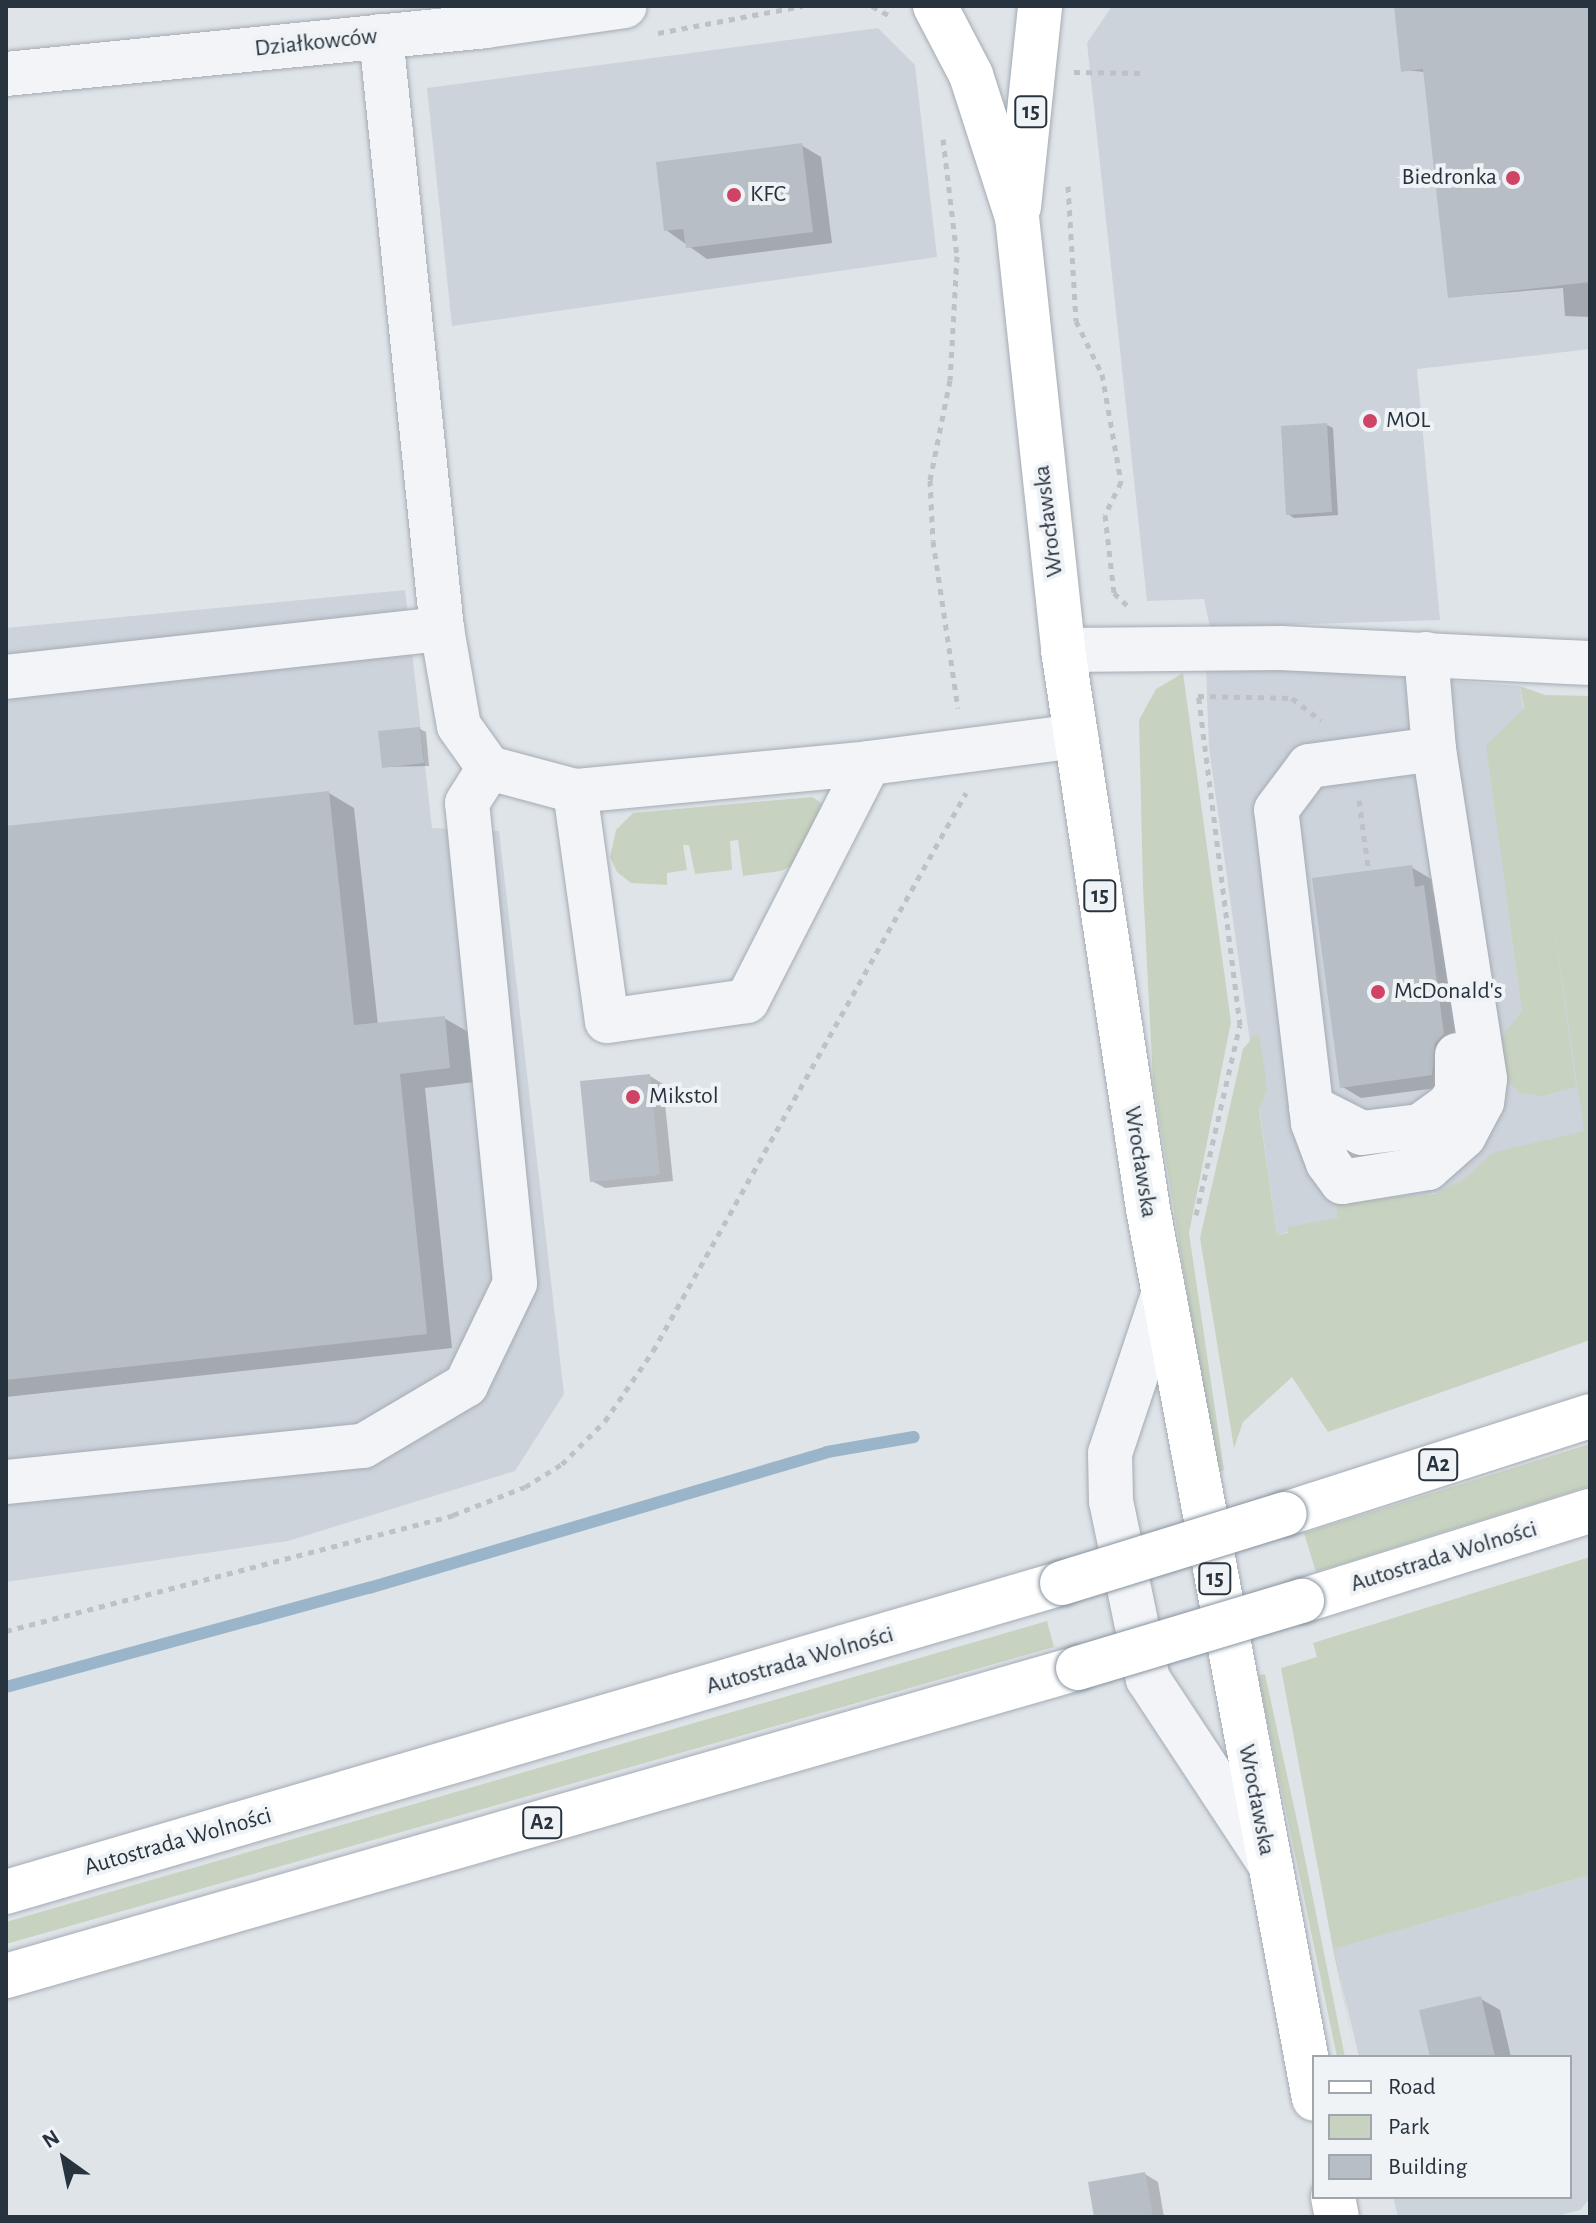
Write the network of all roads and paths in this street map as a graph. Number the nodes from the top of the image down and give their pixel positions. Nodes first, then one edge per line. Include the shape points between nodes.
1 (625, 6) edge
2 (935, 6) edge
3 (1040, 6) edge
4 (484, 16) edge
5 (381, 36) junction
6 (1062, 72) dead end
7 (1145, 73) dead end
8 (6, 74) edge
9 (941, 123) dead end
10 (1068, 181) dead end
11 (1017, 217) junction
12 (1132, 609) dead end
13 (442, 629) junction
14 (1195, 648) junction
15 (1063, 650) junction
16 (1426, 654) junction
17 (1590, 663) edge
18 (6, 677) edge
19 (1198, 696) junction
20 (1328, 727) dead end
21 (1076, 736) junction
22 (1434, 749) junction
23 (963, 751) junction
24 (869, 763) junction
25 (489, 768) junction
26 (1358, 790) dead end
27 (575, 791) junction
28 (1368, 867) dead end
29 (1196, 1229) dead end
30 (1162, 1298) junction
31 (1590, 1416) edge
32 (6, 1482) edge
33 (1590, 1511) edge
34 (6, 1631) edge
35 (1268, 1861) junction
36 (6, 1892) edge
37 (6, 1976) edge
38 (1312, 2089) edge

1 - 4 street, Działkowców
2 - 11 main road, Wrocławska / 15 via 971,75
3 - 11 main road, Wrocławska / 15
4 - 5 street, Działkowców
5 - 8 street, Działkowców
5 - 13 street
6 - 7 path
9 - 23 path via 957,256 950,380 930,480 933,541 946,602
10 - 12 path via 1076,321 1102,374 1121,482 1105,515 1114,593
11 - 15 main road, Wrocławska / 15
13 - 18 street
13 - 25 street via 459,726
14 - 15 street
14 - 16 street
14 - 19 path
15 - 21 main road, Wrocławska / 15
16 - 17 street
16 - 22 street
19 - 20 path via 1292,698
19 - 29 path via 1240,1025
21 - 23 street
21 - 30 main road, Wrocławska / 15
22 - 22 street via 1309,766 1276,810 1311,1107 1328,1163 1342,1182 1428,1168 1464,1136 1475,1118 1485,1079
23 - 24 street
23 - 34 path via 966,797 653,1351 605,1421 562,1464 525,1487 453,1515
24 - 27 street
24 - 27 street via 747,1001 607,1021
25 - 27 street
25 - 32 street via 467,803 515,1283 466,1385 363,1446
26 - 28 path
30 - 35 main road, Wrocławska / 15
30 - 35 street via 1110,1453 1111,1501 1148,1679
31 - 36 main road, Autostrada Wolności / A2, bridge via 1062,1583
33 - 37 main road, Autostrada Wolności / A2, bridge via 1078,1668
35 - 38 main road, Wrocławska / 15

